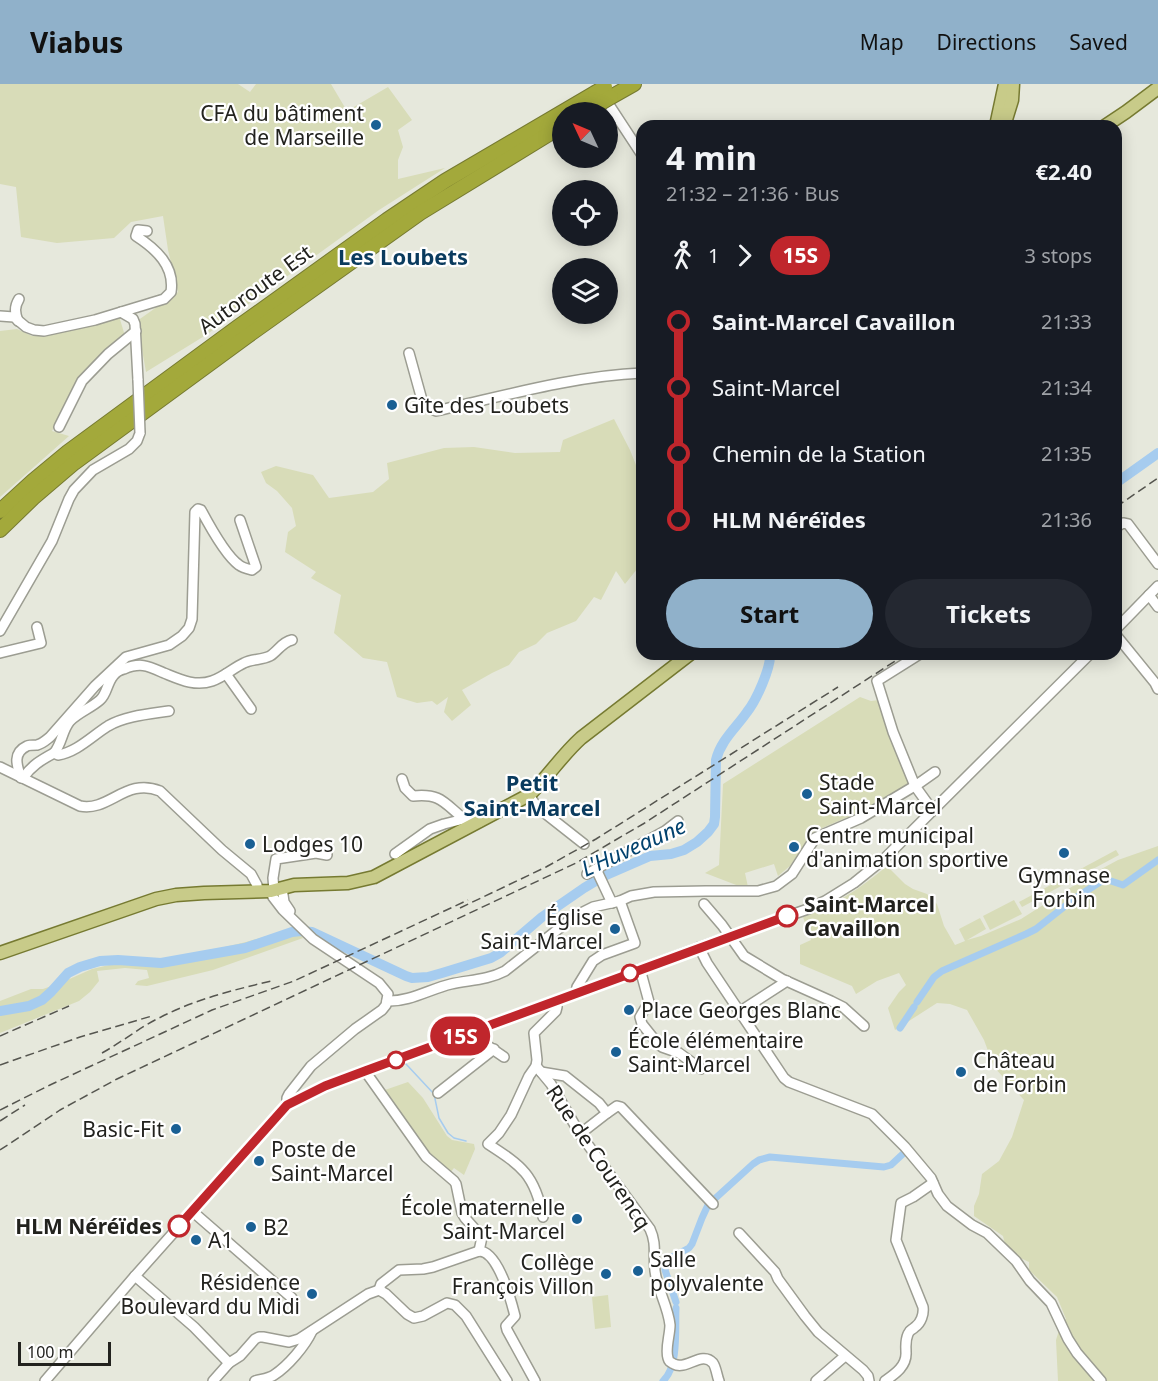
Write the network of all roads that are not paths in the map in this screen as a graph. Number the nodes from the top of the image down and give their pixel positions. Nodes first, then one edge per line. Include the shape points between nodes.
1 (634, 84) edge
2 (1005, 84) edge
3 (1014, 84) edge
4 (1158, 86) edge
5 (603, 91) edge
6 (1012, 100) junction
7 (997, 120) edge
8 (1006, 120) edge
9 (1012, 120) edge
10 (1114, 120) edge
11 (552, 132) edge
12 (636, 146) edge
13 (147, 231) dead end
14 (19, 298) dead end
15 (121, 312) junction
16 (0, 316) edge
17 (18, 321) junction
18 (136, 330) junction
19 (409, 353) dead end
20 (636, 373) edge
21 (59, 427) dead end
22 (0, 511) edge
23 (240, 520) dead end
24 (1122, 524) edge
25 (0, 530) edge
26 (1158, 564) edge
27 (1158, 586) edge
28 (1149, 596) junction
29 (1158, 607) edge
30 (1122, 622) edge
31 (37, 627) dead end
32 (0, 631) edge
33 (292, 640) dead end
34 (1122, 642) edge
35 (0, 653) edge
36 (679, 660) edge
37 (682, 660) edge
38 (912, 660) edge
39 (1084, 660) edge
40 (669, 670) junction
41 (225, 674) junction
42 (1158, 689) edge
43 (251, 709) dead end
44 (169, 711) dead end
45 (54, 753) junction
46 (0, 767) edge
47 (935, 772) dead end
48 (22, 778) junction
49 (402, 779) dead end
50 (915, 786) junction
51 (529, 795) junction
52 (933, 811) junction
53 (464, 819) junction
54 (678, 821) dead end
55 (480, 822) junction
56 (584, 844) dead end
57 (396, 854) dead end
58 (327, 855) dead end
59 (275, 889) junction
60 (251, 892) junction
61 (616, 902) junction
62 (704, 904) dead end
63 (730, 936) junction
64 (699, 947) junction
65 (0, 953) edge
66 (640, 969) junction
67 (784, 980) junction
68 (576, 993) junction
69 (555, 1000) junction
70 (387, 1001) junction
71 (740, 1012) junction
72 (864, 1026) dead end
73 (469, 1033) junction
74 (494, 1049) junction
75 (504, 1057) dead end
76 (538, 1069) junction
77 (700, 1069) dead end
78 (365, 1071) junction
79 (438, 1093) dead end
80 (287, 1105) junction
81 (608, 1113) junction
82 (580, 1134) junction
83 (933, 1183) junction
84 (711, 1202) dead end
85 (192, 1211) junction
86 (543, 1217) dead end
87 (739, 1233) dead end
88 (479, 1251) junction
89 (135, 1276) junction
90 (379, 1290) junction
91 (292, 1298) dead end
92 (312, 1330) junction
93 (845, 1356) junction
94 (229, 1363) junction
95 (273, 1379) edge
96 (45, 1381) edge
97 (213, 1381) edge
98 (255, 1381) edge
99 (507, 1381) edge
100 (535, 1381) edge
101 (719, 1381) edge
102 (816, 1381) edge
103 (869, 1381) edge
104 (885, 1381) edge
105 (1101, 1381) edge

1 - 5 highway, Autoroute Est
2 - 7 main road
3 - 6 main road
4 - 10 main road
5 - 12 street
5 - 22 highway, Autoroute Est via 445,181 387,220 68,452
6 - 8 main road
6 - 9 main road
11 - 25 highway, Autoroute Est via 420,213 256,330 74,463
13 - 15 street via 138,231 136,236 150,244 166,265 171,292 165,298
14 - 17 street via 15,304
15 - 17 street via 44,331
15 - 18 street via 133,319
16 - 17 street
18 - 21 street via 82,381
18 - 32 street, bridge via 140,433 129,449 93,470 74,490 52,541
19 - 20 street via 424,405 436,411 557,384
23 - 48 street via 256,567 245,568 233,560 198,509 189,628 169,645 126,657 50,737 24,748 16,759
24 - 26 street via 1128,524
27 - 28 street
28 - 29 street
28 - 30 street
31 - 35 street via 41,643
33 - 41 street via 268,657 245,662
34 - 42 street
36 - 40 main road
37 - 40 main road
38 - 50 street via 878,686
39 - 52 street
40 - 51 main road via 581,738
41 - 43 street
41 - 45 street via 196,684 142,665 118,671 101,699 68,723
44 - 45 street via 107,726 66,753
45 - 48 street via 36,763
46 - 48 street
47 - 50 street
48 - 60 street via 88,808 132,789 160,791 243,869
49 - 53 street via 413,796 436,797
50 - 52 street
50 - 61 street via 861,818 815,838 792,874 776,886 758,891 654,892
51 - 55 main road
51 - 56 street via 538,808
52 - 63 street via 885,858 825,901
53 - 55 street
53 - 57 street via 430,829
54 - 61 street via 594,872
55 - 59 main road via 374,877
58 - 59 street via 279,858 273,878
59 - 60 main road
59 - 70 street via 273,897 283,910 313,939 379,983 388,994
60 - 65 main road via 156,899
61 - 68 street via 635,943 594,961
61 - 70 street via 581,912 496,976
62 - 63 street
63 - 64 street
63 - 67 street via 744,956
64 - 66 street
64 - 71 street
66 - 68 street
66 - 77 street via 649,1002 640,1017 642,1024 658,1044 679,1053
67 - 71 street
67 - 72 street via 843,1007
68 - 69 street
69 - 73 street
69 - 76 street via 556,1011 534,1033
70 - 80 street via 382,1010 311,1066 289,1094
71 - 83 street via 787,1081 872,1114
73 - 74 street
73 - 78 street
74 - 75 street
74 - 79 street
76 - 81 street via 565,1076
76 - 82 street, Rue de Courencq
76 - 86 street via 529,1076 511,1115 488,1144 520,1166 531,1180
78 - 80 street
78 - 88 street via 426,1157 454,1181 462,1213 482,1237
80 - 85 street
81 - 82 street
81 - 84 street via 621,1107
82 - 101 street, Rue de Courencq via 653,1235 655,1272 670,1323 667,1355 674,1364 684,1366 704,1359 713,1363
83 - 104 street via 901,1203 896,1240 924,1312 908,1334 907,1354 899,1372
83 - 105 street via 947,1206 987,1233 1016,1261 1050,1303 1077,1353
85 - 89 street
85 - 91 street
87 - 93 street via 775,1272 818,1332
88 - 90 street via 433,1267 399,1269
88 - 100 street via 487,1253 507,1287 515,1316 506,1326
89 - 94 street
89 - 96 street
90 - 92 street
90 - 99 street via 414,1318 442,1305 455,1305
92 - 94 street via 289,1342 259,1337
92 - 95 street via 307,1342
93 - 102 street
93 - 103 street
94 - 97 street
95 - 98 street

